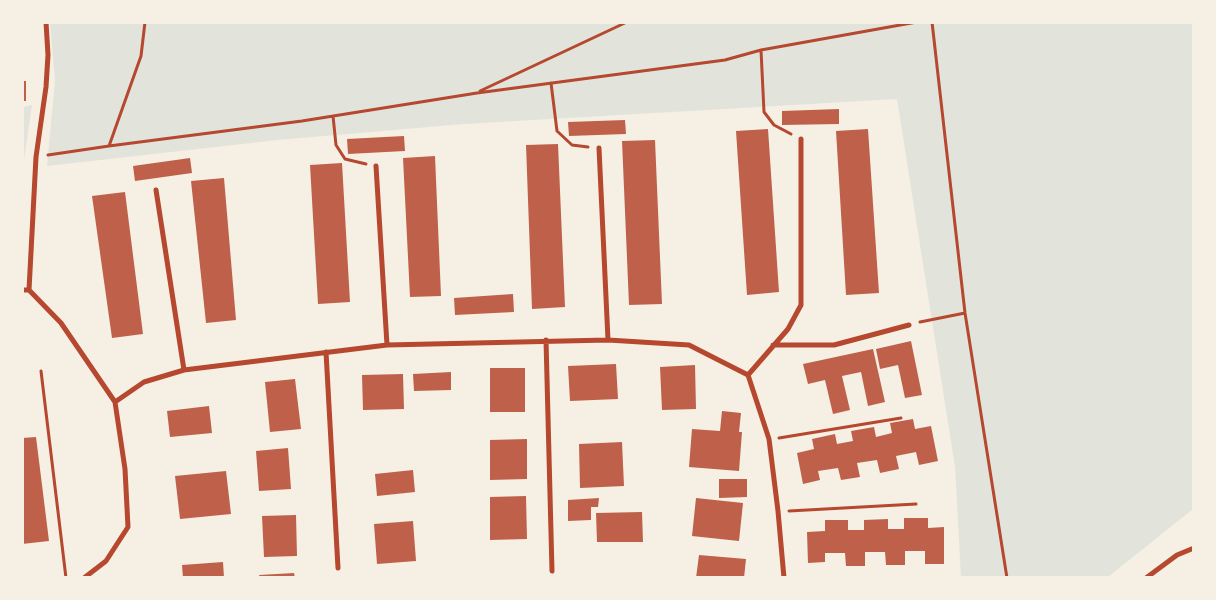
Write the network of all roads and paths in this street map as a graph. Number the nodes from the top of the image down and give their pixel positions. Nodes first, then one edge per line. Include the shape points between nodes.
1 (46, 22) edge
2 (145, 22) edge
3 (627, 22) edge
4 (917, 22) edge
5 (932, 22) edge
6 (761, 50) junction
7 (551, 83) junction
8 (477, 93) junction
9 (334, 116) junction
10 (801, 139) joint
11 (109, 146) junction
12 (599, 148) joint
13 (36, 157) junction
14 (376, 166) joint
15 (156, 190) dead end
16 (22, 290) edge
17 (29, 290) junction
18 (965, 313) junction
19 (909, 325) joint
20 (546, 340) junction
21 (608, 340) junction
22 (386, 345) junction
23 (773, 345) junction
24 (326, 352) junction
25 (184, 370) junction
26 (41, 371) dead end
27 (748, 375) junction
28 (115, 402) junction
29 (901, 418) dead end
30 (769, 439) junction
31 (916, 504) dead end
32 (778, 511) junction
33 (1194, 548) edge
34 (338, 568) dead end
35 (552, 570) dead end
36 (66, 578) edge
37 (84, 578) edge
38 (784, 578) edge
39 (1007, 578) edge
40 (1146, 578) edge

1 - 13 street via 46,87
2 - 11 path via 141,56
3 - 8 path
4 - 6 path
5 - 18 path
6 - 7 path via 725,60
6 - 10 path via 764,112 774,126
7 - 8 path
7 - 12 path via 557,131 572,145
8 - 9 path
9 - 11 path
9 - 14 path via 336,144 345,158
10 - 23 street via 801,305 788,329
11 - 13 path
12 - 21 street
13 - 17 street
14 - 22 street
15 - 25 street
16 - 17 street
17 - 28 street via 61,323
18 - 19 path
18 - 39 path
19 - 23 street via 834,346
20 - 21 street
20 - 22 street
20 - 35 street
21 - 27 street via 689,345
22 - 24 street
23 - 27 street
24 - 25 street
24 - 34 street
25 - 28 street via 144,382
26 - 36 path
27 - 30 street
28 - 37 street via 125,469 128,527 106,561
29 - 30 path
30 - 32 street
31 - 32 path
32 - 38 street
33 - 40 street via 1177,554

